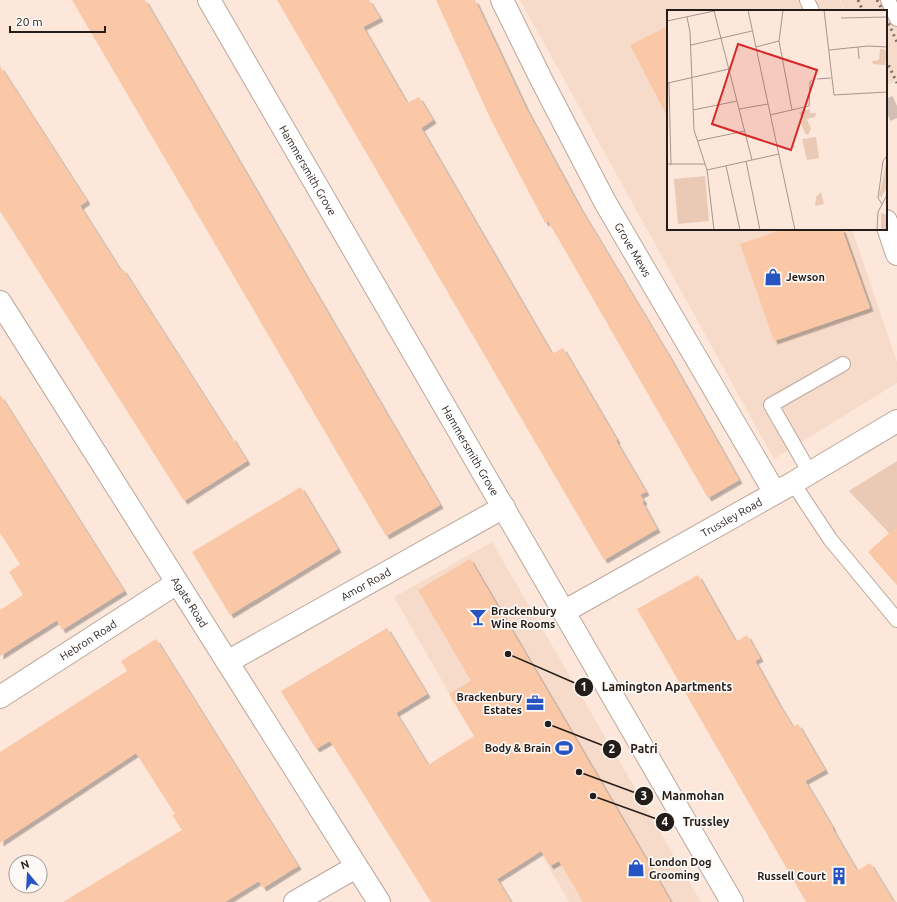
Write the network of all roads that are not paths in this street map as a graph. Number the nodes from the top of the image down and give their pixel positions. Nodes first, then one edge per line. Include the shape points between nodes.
1 (209, 0) edge
2 (502, 0) edge
3 (807, 0) edge
4 (888, 0) edge
5 (812, 10) edge
6 (897, 18) edge
7 (887, 224) edge
8 (897, 254) edge
9 (0, 302) edge
10 (843, 364) dead end
11 (897, 421) edge
12 (793, 483) junction
13 (504, 507) junction
14 (177, 583) junction
15 (565, 611) junction
16 (897, 620) edge
17 (227, 662) junction
18 (0, 697) edge
19 (356, 867) junction
20 (295, 902) edge
21 (378, 902) edge
22 (732, 902) edge

1 - 13 street, Hammersmith Grove
2 - 12 street, Grove Mews via 530,60 604,202
3 - 5 lane
4 - 6 lane
7 - 8 street
9 - 14 street, Agate Road
10 - 12 lane via 771,406
11 - 12 street, Trussley Road
12 - 15 street, Trussley Road
12 - 16 lane via 830,539
13 - 15 street, Hammersmith Grove
13 - 17 street, Amor Road
14 - 17 street, Agate Road
14 - 18 street, Hebron Road
15 - 22 street, Hammersmith Grove
17 - 19 street, Agate Road
19 - 20 street
19 - 21 street, Agate Road

